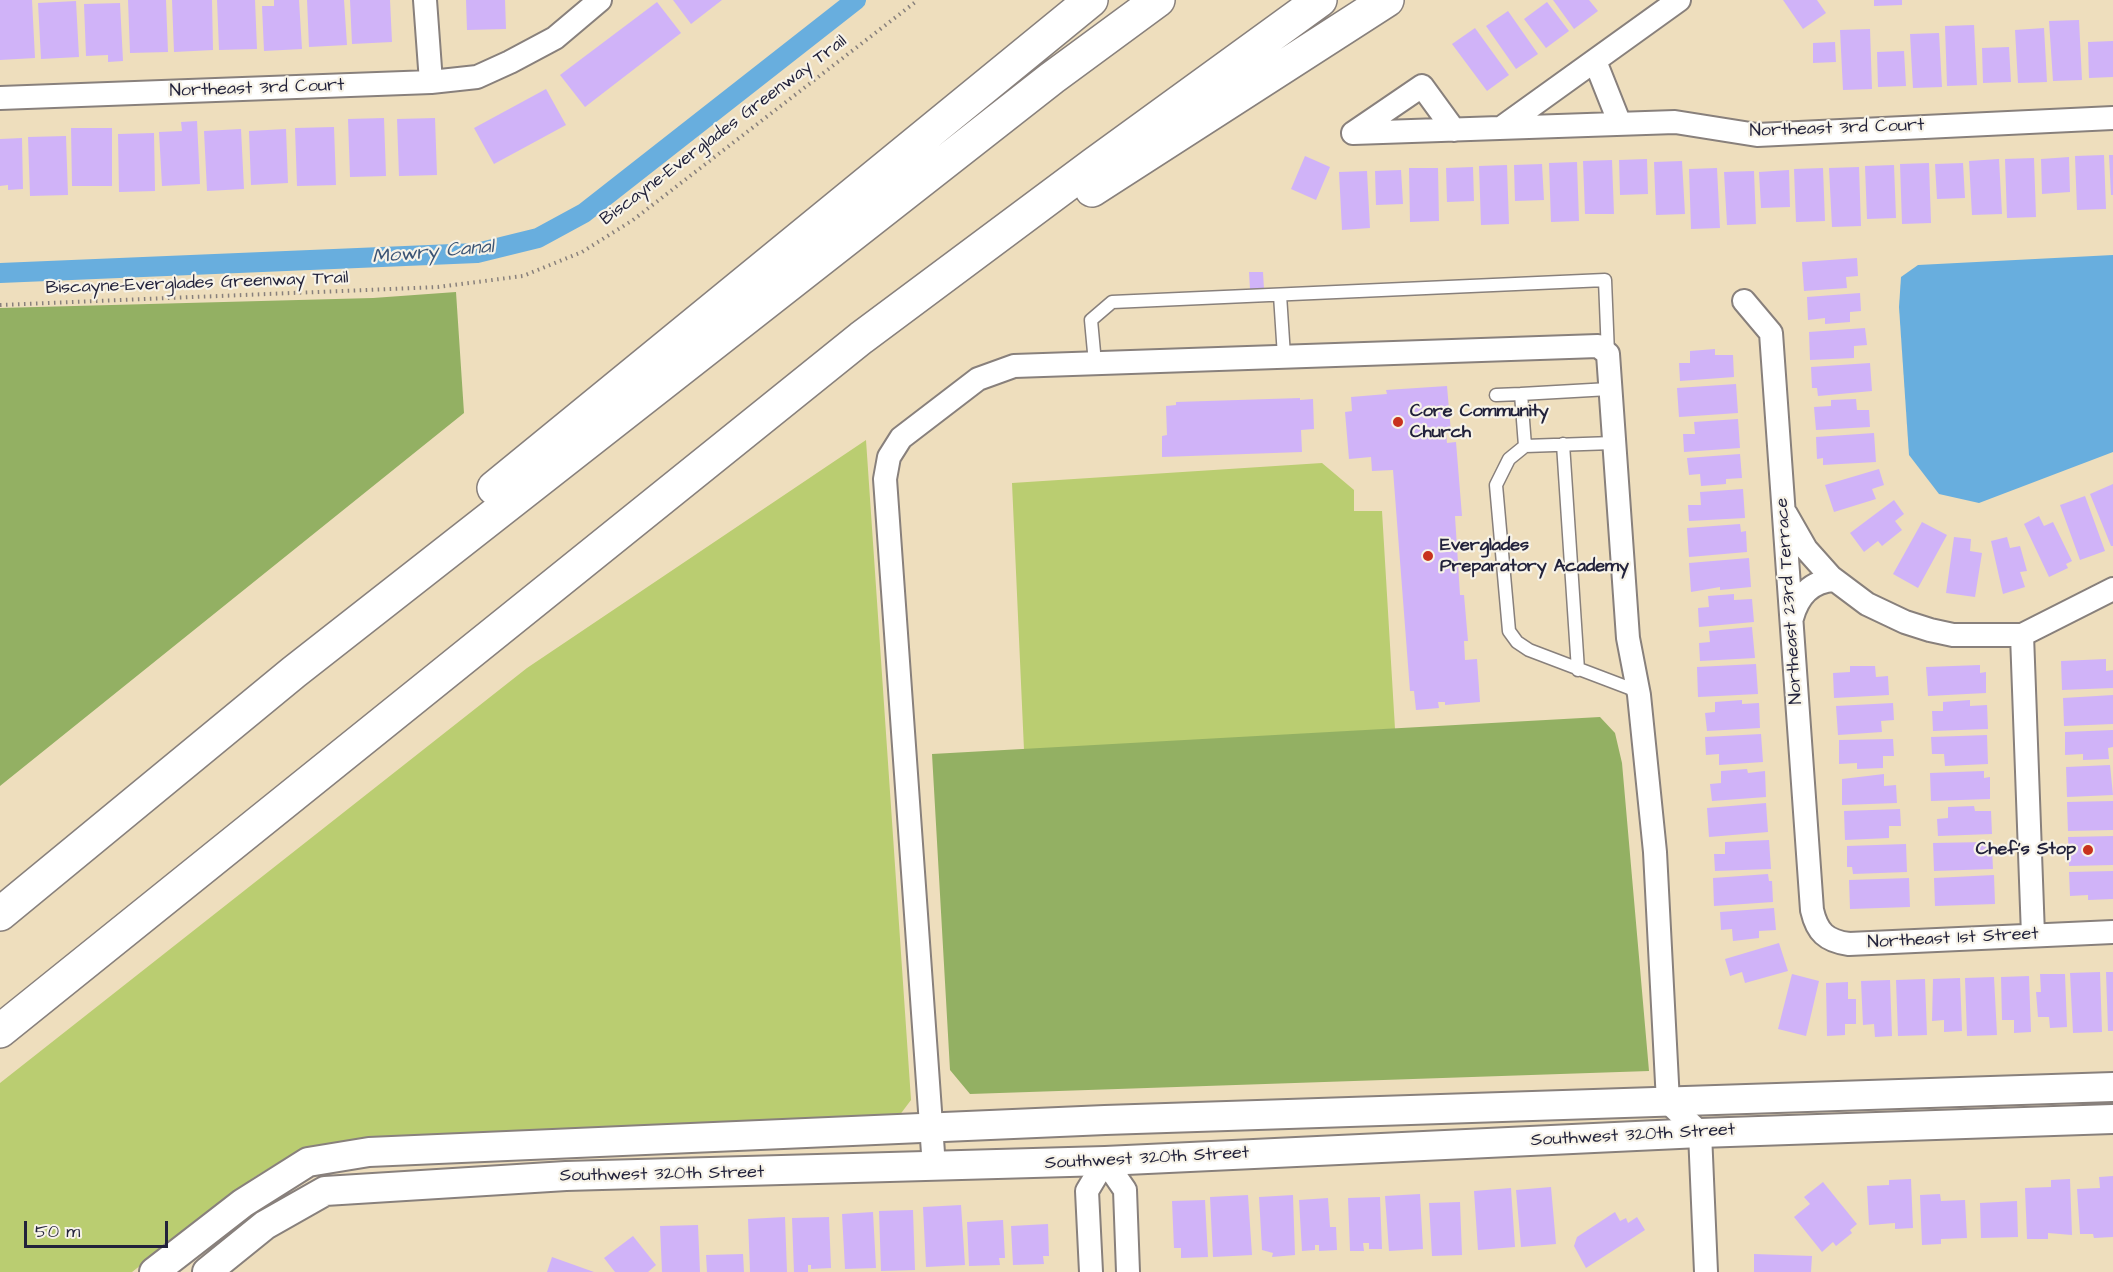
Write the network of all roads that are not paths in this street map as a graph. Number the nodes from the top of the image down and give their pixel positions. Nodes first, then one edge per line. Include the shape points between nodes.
1 (425, 0) edge
2 (1091, 0) edge
3 (1158, 0) edge
4 (1320, 0) edge
5 (1387, 0) edge
6 (1679, 0) edge
7 (585, 4) edge
8 (1595, 61) junction
9 (431, 82) junction
10 (0, 98) edge
11 (2113, 118) edge
12 (1620, 124) junction
13 (1501, 128) junction
14 (1454, 130) dead end
15 (1280, 295) junction
16 (1744, 301) dead end
17 (861, 339) junction
18 (1608, 354) junction
19 (1284, 356) junction
20 (1095, 363) junction
21 (1609, 389) junction
22 (1521, 394) junction
23 (1496, 395) dead end
24 (1613, 443) junction
25 (1563, 444) junction
26 (1525, 446) junction
27 (1783, 510) junction
28 (1834, 580) junction
29 (2113, 589) edge
30 (1791, 626) junction
31 (2022, 635) junction
32 (1578, 670) junction
33 (294, 672) junction
34 (1637, 691) junction
35 (1812, 910) joint
36 (0, 914) edge
37 (2113, 932) edge
38 (2033, 934) junction
39 (0, 1031) edge
40 (2113, 1087) edge
41 (1668, 1102) junction
42 (2113, 1119) edge
43 (1105, 1120) junction
44 (933, 1130) junction
45 (1700, 1133) junction
46 (1105, 1161) junction
47 (934, 1167) junction
48 (1127, 1237) junction
49 (1090, 1238) junction
50 (154, 1272) edge
51 (207, 1272) edge
52 (1091, 1272) edge
53 (1128, 1272) edge
54 (1706, 1272) edge

1 - 9 street
2 - 33 highway via 593,404 353,607
3 - 33 highway via 1043,85
4 - 17 highway
5 - 17 highway
6 - 8 street
7 - 9 street, Northeast 3rd Court via 555,38 510,63 477,77
8 - 12 street
8 - 13 street
9 - 10 street, Northeast 3rd Court
11 - 12 street, Northeast 3rd Court via 1757,135 1675,122
12 - 13 street, Northeast 3rd Court
13 - 14 street, Northeast 3rd Court
15 - 18 lane via 1605,280
15 - 19 lane
15 - 20 lane via 1112,302 1091,320
16 - 27 street, Northeast 23rd Terrace via 1771,333
17 - 39 highway
18 - 19 street via 1598,346
18 - 21 street
19 - 20 street
20 - 44 street via 1014,366 986,375 901,438 886,468
21 - 22 lane
21 - 24 street
22 - 23 lane
22 - 26 lane
24 - 25 lane
24 - 34 street via 1628,639
25 - 26 lane
25 - 32 lane
26 - 32 lane via 1509,459 1496,485 1509,630 1529,650
27 - 28 street via 1806,549
27 - 30 street, Northeast 23rd Terrace
28 - 30 street via 1812,585 1797,606
28 - 31 street via 1867,604 1930,630 1964,635
29 - 31 street
30 - 35 street, Northeast 23rd Terrace
31 - 38 street
32 - 34 lane
33 - 36 highway
34 - 41 street via 1655,852
35 - 38 street, Northeast 1st Street via 1820,932 1840,943
37 - 38 street, Northeast 1st Street
40 - 41 street, Southwest 320th Street
41 - 43 street, Southwest 320th Street
41 - 45 street
42 - 45 street, Southwest 320th Street
43 - 44 street, Southwest 320th Street
43 - 46 street
44 - 47 street
44 - 50 street, Southwest 320th Street via 369,1152 308,1162 243,1203
45 - 46 street, Southwest 320th Street
45 - 54 street
46 - 47 street, Southwest 320th Street
46 - 48 street via 1125,1190
46 - 49 street via 1088,1191
47 - 51 street, Southwest 320th Street via 566,1176 325,1191 265,1225
48 - 49 street
48 - 53 street
49 - 52 street

